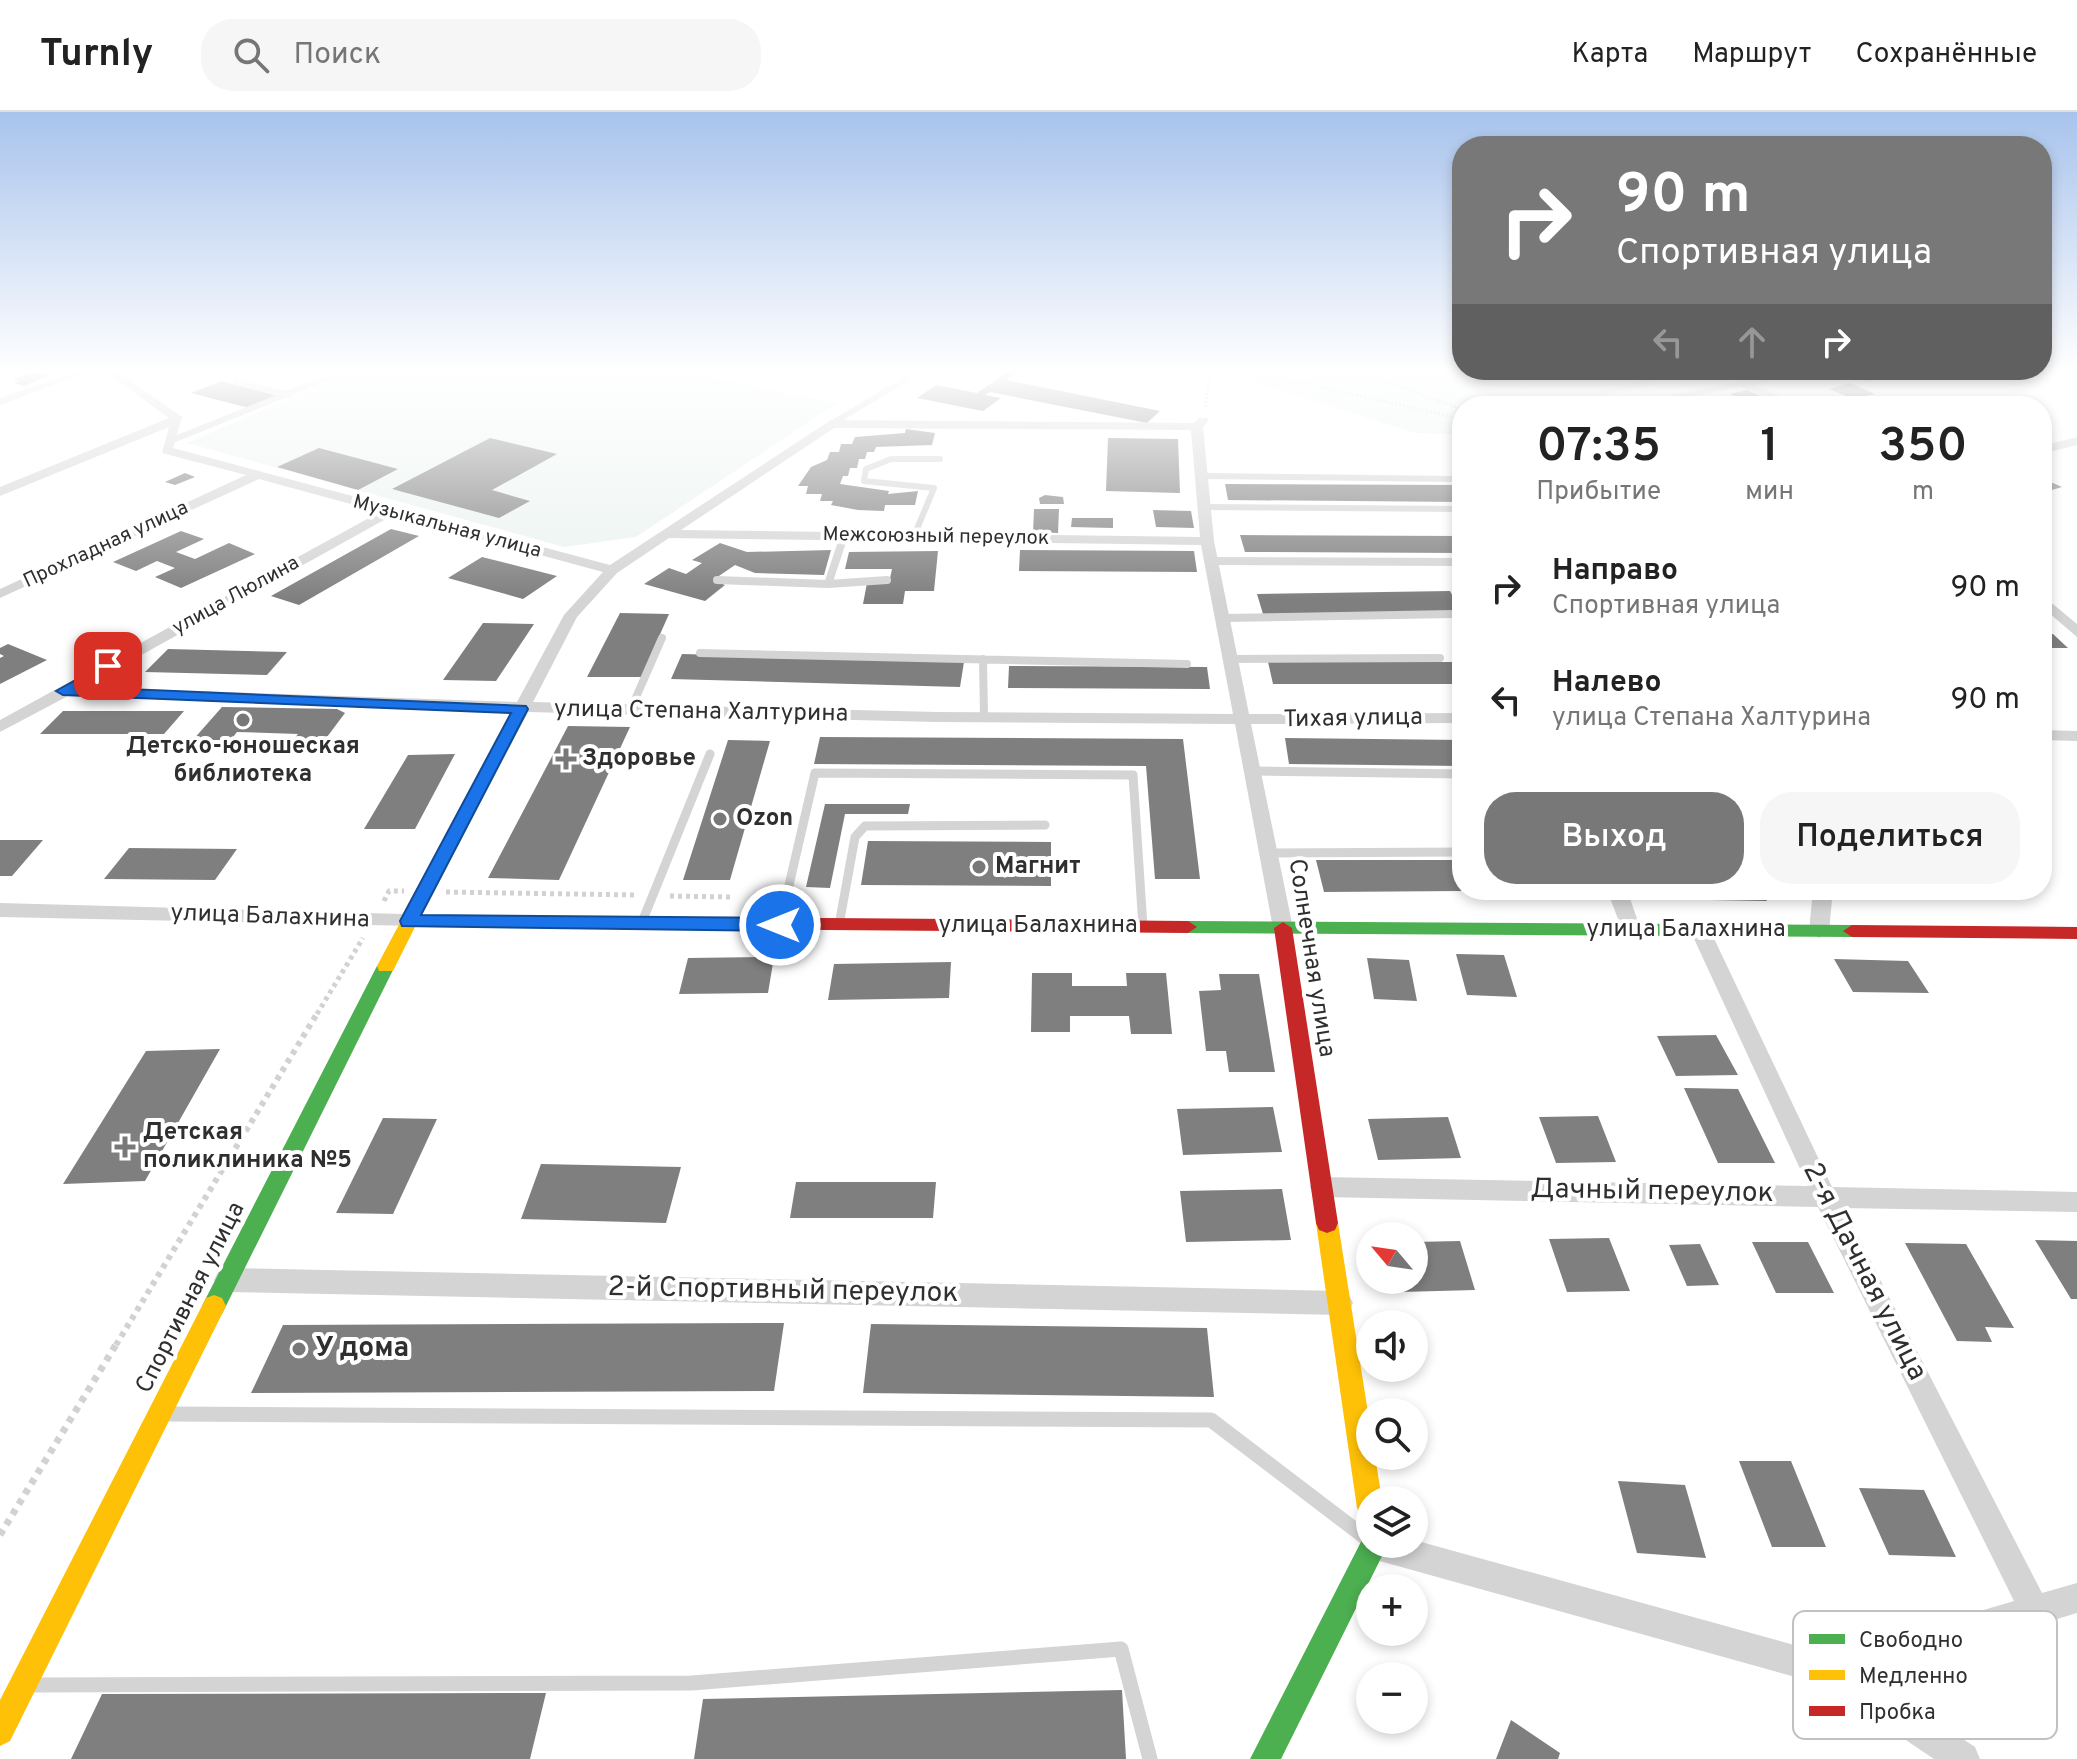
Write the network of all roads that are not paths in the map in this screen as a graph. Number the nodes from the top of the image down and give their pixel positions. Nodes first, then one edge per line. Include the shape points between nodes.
1 (113, 446) edge
2 (168, 446) edge
3 (798, 446) edge
4 (1200, 446) edge
5 (940, 459) dead end
6 (255, 476) junction
7 (1201, 476) junction
8 (1452, 479) edge
9 (0, 492) edge
10 (1204, 507) junction
11 (1452, 509) edge
12 (389, 512) junction
13 (665, 534) junction
14 (844, 536) junction
15 (914, 536) junction
16 (1207, 541) junction
17 (1211, 561) junction
18 (1452, 562) edge
19 (612, 570) junction
20 (717, 580) dead end
21 (887, 580) dead end
22 (828, 584) junction
23 (0, 594) edge
24 (2052, 608) edge
25 (1452, 614) edge
26 (1223, 618) junction
27 (2077, 632) edge
28 (662, 638) dead end
29 (700, 653) dead end
30 (1440, 658) dead end
31 (983, 659) junction
32 (1232, 659) junction
33 (1187, 664) dead end
34 (63, 691) junction
35 (521, 709) junction
36 (630, 711) junction
37 (984, 717) junction
38 (1452, 718) edge
39 (1244, 721) junction
40 (0, 727) edge
41 (2052, 735) edge
42 (2077, 736) edge
43 (710, 754) dead end
44 (1254, 771) junction
45 (1452, 774) edge
46 (1045, 825) dead end
47 (1452, 852) edge
48 (1270, 853) junction
49 (1620, 900) edge
50 (1822, 900) edge
51 (0, 910) edge
52 (409, 921) junction
53 (641, 924) junction
54 (780, 925) junction
55 (839, 925) junction
56 (1143, 927) junction
57 (1283, 928) junction
58 (1631, 930) junction
59 (1700, 930) junction
60 (1819, 931) junction
61 (2077, 933) edge
62 (1322, 1187) junction
63 (1824, 1195) junction
64 (2077, 1202) edge
65 (227, 1280) junction
66 (1340, 1303) junction
67 (159, 1414) junction
68 (1367, 1486) edge
69 (1356, 1530) edge
70 (1367, 1558) edge
71 (1424, 1558) edge
72 (2077, 1598) edge
73 (2035, 1611) joint
74 (1793, 1660) edge
75 (23, 1685) junction
76 (0, 1698) edge
77 (0, 1731) edge
78 (1933, 1739) edge
79 (1150, 1759) edge
80 (1265, 1759) edge
81 (1963, 1759) edge

1 - 9 street
2 - 6 street, Музыкальная улица via 166,450
3 - 13 street, Спортивная улица
4 - 7 street, Солнечная улица
5 - 15 lane via 891,459 866,469 863,476 875,485 934,488
6 - 12 street, Музыкальная улица
6 - 23 street, Прохладная улица
7 - 8 lane
7 - 10 street, Солнечная улица
10 - 11 lane
10 - 16 street, Солнечная улица
12 - 19 street, Музыкальная улица
12 - 34 street, улица Люлина
13 - 14 street, Межсоюзный переулок
13 - 19 street, Спортивная улица
14 - 15 street, Межсоюзный переулок
14 - 22 lane
15 - 16 street, Межсоюзный переулок
16 - 17 street, Солнечная улица
17 - 18 lane
17 - 26 street, Солнечная улица
19 - 35 street, Спортивная улица via 571,615
20 - 22 lane
21 - 22 lane
24 - 27 street
25 - 26 lane
26 - 32 street, Солнечная улица
28 - 36 lane
29 - 31 lane
30 - 32 lane
31 - 33 lane
31 - 37 lane
32 - 39 street, Солнечная улица
34 - 35 street, улица Степана Халтурина
34 - 40 street, улица Люлина
35 - 36 street, улица Степана Халтурина
35 - 52 street, Спортивная улица
36 - 37 street, улица Степана Халтурина
37 - 39 street, улица Степана Халтурина
38 - 39 street, Тихая улица
39 - 44 street, Солнечная улица
41 - 42 street
43 - 53 lane
44 - 45 lane
44 - 48 street, Солнечная улица
46 - 55 lane via 865,826 855,837
47 - 48 lane
48 - 57 street, Солнечная улица
49 - 58 street
50 - 60 street
51 - 52 street, улица Балахнина
52 - 53 street, улица Балахнина
52 - 65 street, Спортивная улица
53 - 54 street, улица Балахнина
54 - 55 street, улица Балахнина
54 - 56 lane via 815,773 1133,775
55 - 56 street, улица Балахнина
56 - 57 street, улица Балахнина
57 - 58 street, улица Балахнина
57 - 62 street, Солнечная улица
58 - 59 street, улица Балахнина
59 - 60 street, улица Балахнина
59 - 63 street, 2-я Дачная улица
60 - 61 street, улица Балахнина
62 - 63 street, Дачный переулок
62 - 66 street, Солнечная улица
63 - 64 street, Дачный переулок
63 - 73 street, 2-я Дачная улица
65 - 66 street, 2-й Спортивный переулок
65 - 67 street, Спортивная улица
66 - 68 street, Солнечная улица
67 - 69 lane via 1211,1420
67 - 75 street, Спортивная улица
70 - 80 street
71 - 74 street
72 - 73 street
75 - 76 lane
75 - 77 street, Спортивная улица
75 - 79 lane via 692,1683 1121,1649
78 - 81 street

